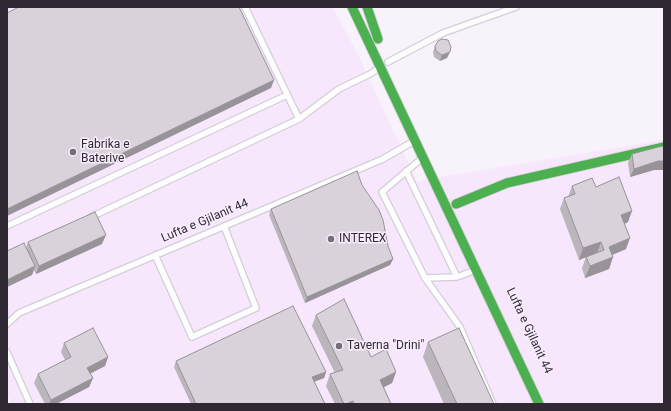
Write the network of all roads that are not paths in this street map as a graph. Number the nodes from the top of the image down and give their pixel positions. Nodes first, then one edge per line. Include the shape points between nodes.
1 (245, 7) edge
2 (352, 7) edge
3 (366, 7) edge
4 (516, 7) edge
5 (384, 59) junction
6 (287, 95) junction
7 (412, 112) dead end
8 (299, 119) junction
9 (415, 141) junction
10 (664, 147) edge
11 (422, 158) junction
12 (406, 171) junction
13 (456, 204) dead end
14 (85, 219) edge
15 (7, 226) edge
16 (224, 226) junction
17 (155, 255) junction
18 (476, 270) junction
19 (457, 277) junction
20 (425, 278) junction
21 (7, 324) edge
22 (7, 352) edge
23 (30, 404) edge
24 (493, 404) edge
25 (539, 404) edge

1 - 6 lane
2 - 5 main road
3 - 5 main road
4 - 5 lane via 443,33
5 - 7 main road
5 - 8 lane via 370,74 339,89
5 - 9 main road
6 - 8 lane
6 - 15 lane
8 - 14 lane
9 - 11 main road
9 - 16 lane, Lufta e Gjilanit 44 via 383,159
10 - 13 main road via 507,183
11 - 12 lane
11 - 18 main road
12 - 19 lane
12 - 20 lane via 382,192
16 - 17 lane, Lufta e Gjilanit 44
16 - 17 lane via 256,308 192,337
17 - 21 lane, Lufta e Gjilanit 44 via 19,313
18 - 19 lane
18 - 25 main road
19 - 20 lane
20 - 24 lane via 460,328
22 - 23 lane

